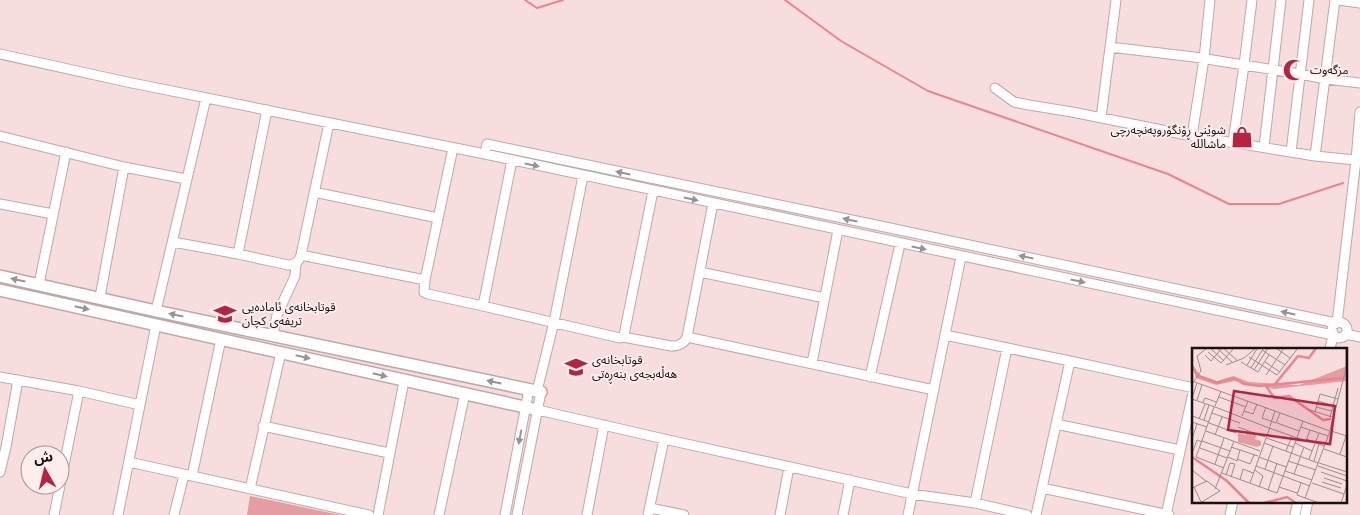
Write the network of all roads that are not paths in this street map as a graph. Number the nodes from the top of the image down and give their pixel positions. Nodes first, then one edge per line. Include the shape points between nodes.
1 (1116, 0) edge
2 (1210, 0) edge
3 (1252, 0) edge
4 (1282, 0) edge
5 (1309, 0) edge
6 (1337, 0) edge
7 (1360, 3) edge
8 (1110, 47) junction
9 (0, 54) edge
10 (1204, 59) junction
11 (1244, 65) junction
12 (1272, 69) junction
13 (1300, 74) junction
14 (1326, 79) junction
15 (1360, 82) edge
16 (996, 88) dead end
17 (206, 98) junction
18 (267, 110) junction
19 (1360, 112) edge
20 (1101, 118) junction
21 (329, 123) junction
22 (0, 136) edge
23 (1192, 136) junction
24 (1233, 142) junction
25 (1264, 147) junction
26 (453, 148) junction
27 (66, 152) junction
28 (1291, 152) junction
29 (485, 154) junction
30 (1315, 156) junction
31 (512, 160) junction
32 (1356, 160) junction
33 (124, 167) junction
34 (583, 176) junction
35 (186, 179) junction
36 (653, 191) junction
37 (314, 192) junction
38 (0, 204) edge
39 (713, 204) junction
40 (53, 214) junction
41 (438, 218) junction
42 (876, 225) junction
43 (838, 230) junction
44 (873, 238) junction
45 (173, 242) junction
46 (900, 244) junction
47 (238, 254) junction
48 (961, 256) junction
49 (299, 259) junction
50 (700, 272) junction
51 (0, 276) edge
52 (425, 280) junction
53 (39, 284) junction
54 (0, 290) edge
55 (100, 298) junction
56 (824, 298) junction
57 (483, 306) junction
58 (156, 310) junction
59 (554, 322) junction
60 (1336, 323) junction
61 (156, 325) junction
62 (944, 335) junction
63 (279, 336) junction
64 (687, 336) junction
65 (1340, 336) junction
66 (623, 337) junction
67 (1360, 337) edge
68 (221, 340) junction
69 (1007, 348) junction
70 (1331, 348) edge
71 (1340, 348) edge
72 (281, 352) junction
73 (1070, 361) junction
74 (812, 363) junction
75 (0, 377) edge
76 (870, 377) junction
77 (18, 380) junction
78 (404, 381) junction
79 (1192, 388) edge
80 (934, 390) junction
81 (80, 391) junction
82 (536, 391) junction
83 (465, 393) junction
84 (1192, 397) edge
85 (140, 405) junction
86 (526, 408) junction
87 (538, 410) junction
88 (1056, 424) junction
89 (604, 425) junction
90 (264, 426) junction
91 (664, 439) junction
92 (3, 446) edge
93 (1180, 450) junction
94 (389, 453) junction
95 (129, 462) junction
96 (789, 467) junction
97 (0, 472) edge
98 (188, 476) junction
99 (850, 480) junction
100 (1042, 488) junction
101 (250, 489) junction
102 (912, 494) junction
103 (1233, 502) edge
104 (1298, 502) edge
105 (1308, 502) edge
106 (975, 503) junction
107 (649, 512) edge
108 (54, 515) edge
109 (118, 515) edge
110 (174, 515) edge
111 (369, 515) edge
112 (378, 515) edge
113 (439, 515) edge
114 (505, 515) edge
115 (517, 515) edge
116 (587, 515) edge
117 (684, 515) edge
118 (780, 515) edge
119 (843, 515) edge
120 (908, 515) edge
121 (1027, 515) edge
122 (1036, 515) edge
123 (1167, 515) edge
124 (1230, 515) edge
125 (1295, 515) edge
126 (1305, 515) edge

1 - 8 street
2 - 10 street
3 - 11 street
4 - 12 street
5 - 13 street
6 - 7 street
6 - 14 street
8 - 10 street
8 - 20 street
9 - 17 street
10 - 11 street
10 - 23 street
11 - 12 street
11 - 24 street
12 - 13 street
12 - 25 street
13 - 14 street
13 - 28 street
14 - 15 street
14 - 30 street
16 - 20 street via 1014,102
17 - 18 street
17 - 35 street
18 - 21 street
18 - 47 street
19 - 32 street
20 - 23 street
21 - 26 street
21 - 37 street
22 - 27 street
23 - 24 street
24 - 25 street
25 - 28 street
26 - 29 street
26 - 41 street
27 - 33 street
27 - 40 street
28 - 30 street
29 - 31 street
42 -> 29 street via 487,144
30 - 32 street
31 -> 34 street
31 - 57 street
32 - 60 street
33 - 35 street
33 - 55 street
34 - 36 street
34 - 59 street
35 - 45 street
36 -> 39 street
36 - 66 street
37 - 41 street
37 - 49 street
38 - 40 street
39 - 43 street
39 - 50 street
40 - 53 street
41 - 52 street
42 - 44 street
60 -> 42 street
43 - 44 street
43 - 56 street
44 - 46 street
45 - 47 street
45 - 58 street
46 -> 48 street
46 - 76 street
47 - 49 street via 288,266
48 - 62 street
48 -> 65 street
49 - 52 street
49 - 63 street via 277,315
50 - 56 street
50 - 64 street
53 -> 51 main road
52 - 57 street via 424,292 428,294
53 - 55 main road
54 -> 61 main road
55 - 58 main road
56 - 74 street
57 - 59 street
63 -> 58 main road
59 - 66 street
59 - 82 street
60 - 65 street via 1332,330
60 - 65 street via 1342,322 1348,330
61 - 68 main road
61 - 85 street
62 - 69 street
62 - 80 street
63 - 72 main road
82 -> 63 main road
64 - 66 street via 683,343 675,346
64 - 74 street
65 - 67 street
65 - 70 street
65 - 71 street
68 - 72 main road
68 - 98 street
69 - 73 street
69 - 106 street
72 -> 78 main road
72 - 90 street
73 - 79 street
73 - 88 street
74 - 76 street
75 - 77 street
76 - 80 street
77 - 81 street
77 - 92 street
78 - 83 main road
78 - 94 street
80 - 102 street
81 - 85 street
81 - 108 street
82 - 86 street
82 - 87 street
83 - 86 main road
83 - 113 street
84 - 93 street
85 - 95 street
86 - 87 main road
86 -> 114 street
87 - 89 street
87 - 115 street
88 - 93 street
88 - 100 street
89 - 91 street
89 - 116 street
90 - 94 street
90 - 101 street
91 - 96 street
91 - 107 street
92 - 97 street
93 - 123 street
94 - 112 street
95 - 98 street
95 - 109 street
96 - 99 street
96 - 118 street
98 - 101 street
98 - 110 street
99 - 102 street
99 - 119 street
100 - 122 street
100 - 123 street
101 - 111 street
102 - 106 street
102 - 120 street
103 - 124 street
104 - 125 street
105 - 126 street
106 - 121 street
107 - 117 street

